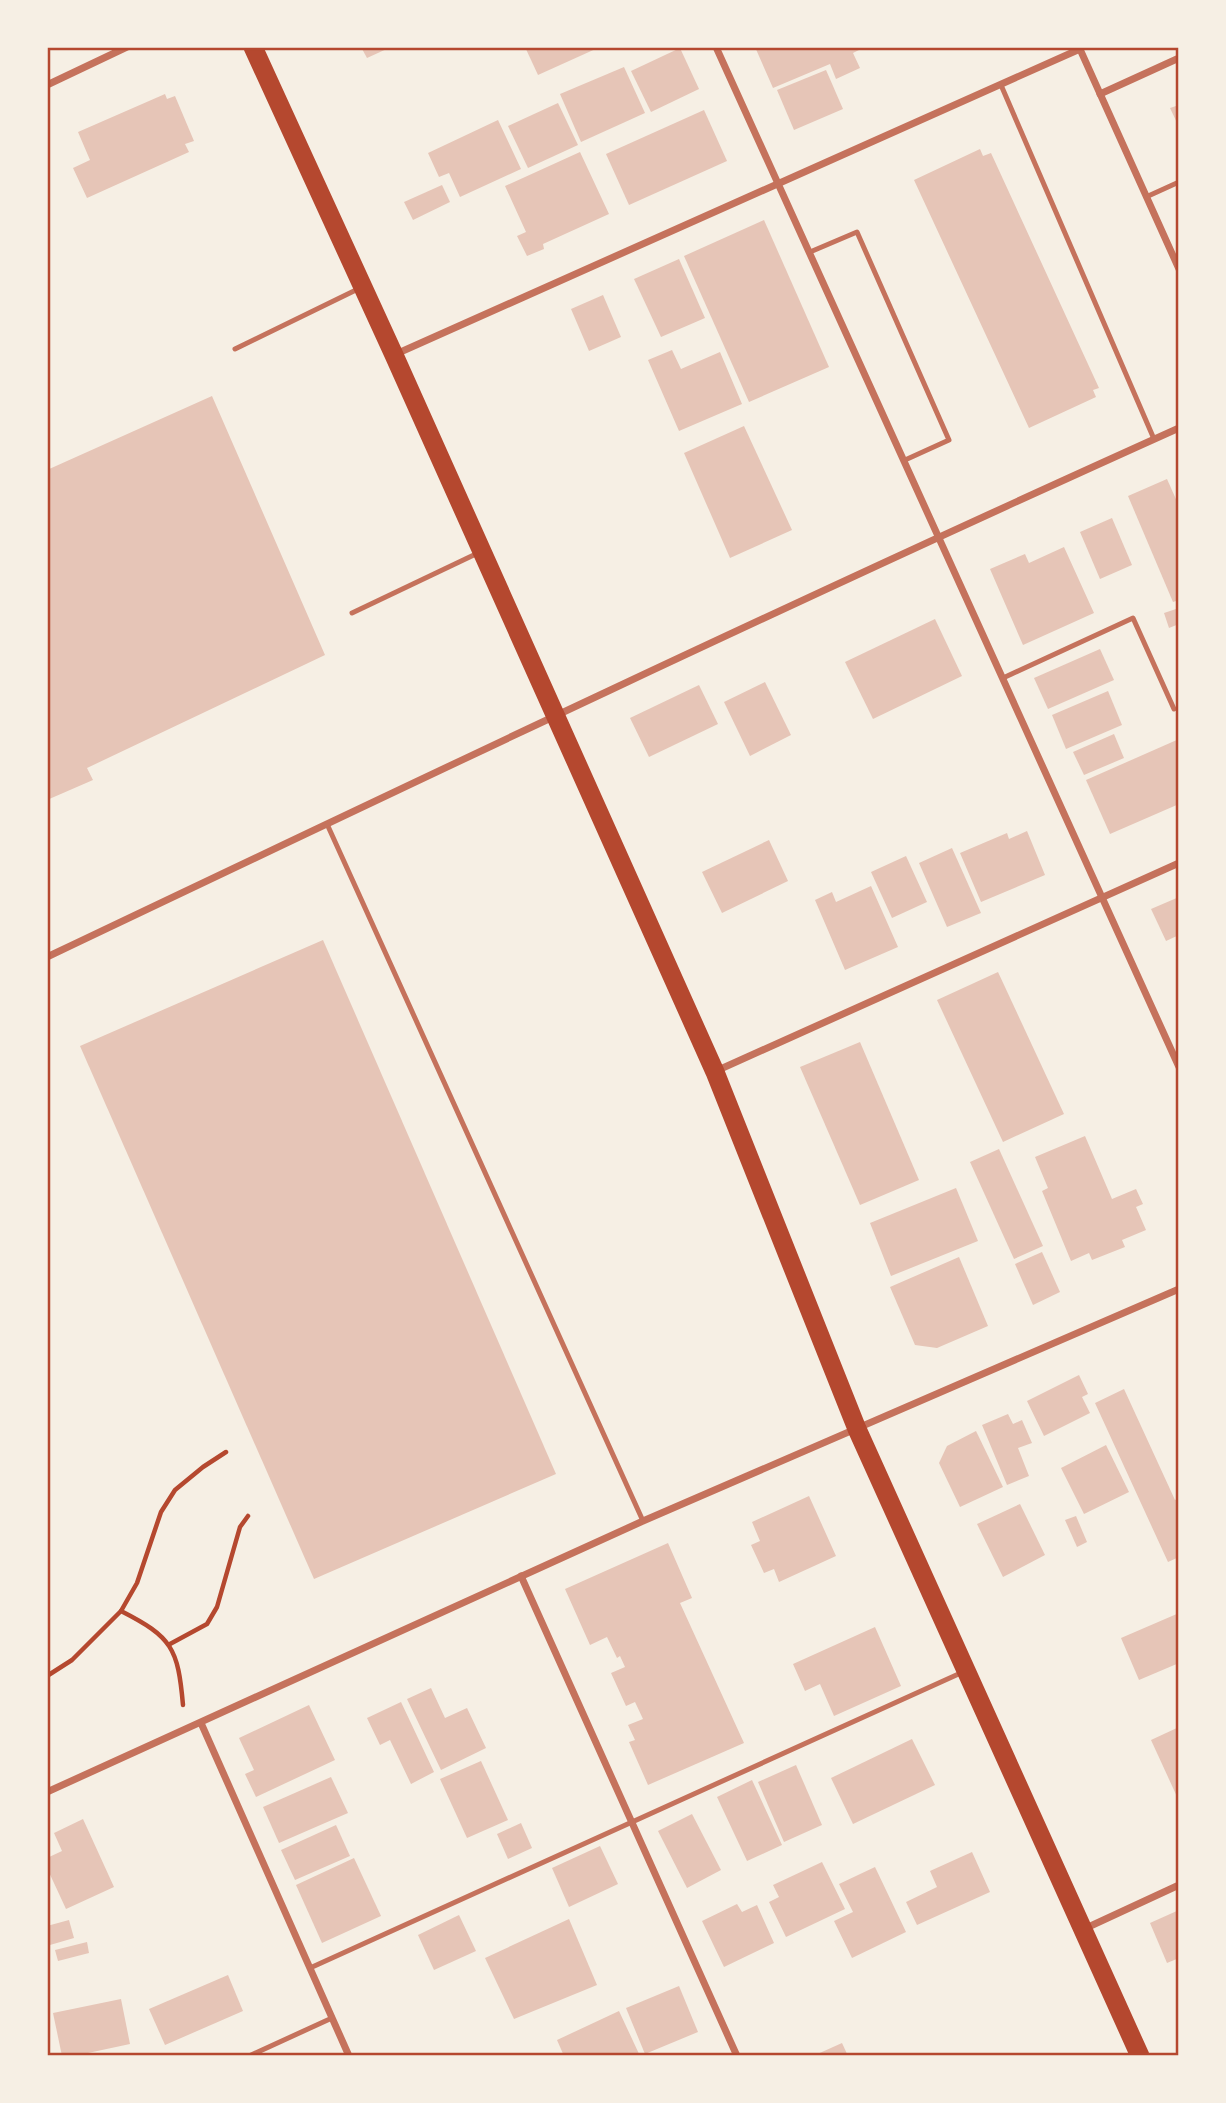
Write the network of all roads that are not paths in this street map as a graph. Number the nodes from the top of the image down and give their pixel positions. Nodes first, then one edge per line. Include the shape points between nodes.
1 (127, 47) edge
2 (253, 47) edge
3 (716, 47) edge
4 (1079, 48) edge
5 (1179, 58) edge
6 (47, 85) edge
7 (1000, 85) junction
8 (1100, 94) junction
9 (1179, 182) edge
10 (779, 183) junction
11 (1146, 197) junction
12 (810, 252) junction
13 (1179, 269) edge
14 (363, 287) junction
15 (235, 349) dead end
16 (394, 355) junction
17 (1179, 428) edge
18 (1154, 439) junction
19 (905, 460) junction
20 (939, 536) junction
21 (482, 551) junction
22 (352, 613) dead end
23 (1003, 678) junction
24 (1174, 709) dead end
25 (555, 715) junction
26 (327, 824) junction
27 (1179, 863) edge
28 (1103, 898) junction
29 (47, 957) edge
30 (1179, 1067) edge
31 (715, 1072) junction
32 (1179, 1289) edge
33 (857, 1429) junction
34 (643, 1521) junction
35 (521, 1576) junction
36 (966, 1671) junction
37 (201, 1723) junction
38 (47, 1792) edge
39 (633, 1823) junction
40 (1179, 1885) edge
41 (1083, 1929) junction
42 (310, 1968) junction
43 (332, 2018) junction
44 (249, 2056) edge
45 (349, 2056) edge
46 (737, 2056) edge
47 (1140, 2056) edge

1 - 6 street
2 - 14 highway
3 - 10 street
4 - 7 street
4 - 8 street
5 - 8 street
7 - 10 street
7 - 18 lane
8 - 11 street
9 - 11 lane
10 - 12 street
10 - 16 street
11 - 13 street
12 - 19 street
12 - 19 lane via 858,232 949,440
14 - 15 lane
14 - 16 highway
16 - 21 highway
17 - 18 street
18 - 20 street
19 - 20 street
20 - 23 street
20 - 25 street
21 - 22 lane
21 - 25 highway
23 - 24 lane via 1133,618
23 - 28 street
25 - 26 street
25 - 31 highway
26 - 29 street
26 - 34 lane
27 - 28 street
28 - 30 street
28 - 31 street
31 - 33 highway
32 - 33 street
33 - 34 street
33 - 36 highway
34 - 35 street
35 - 37 street
35 - 39 street
36 - 39 lane
36 - 41 highway
37 - 38 street
37 - 42 street
39 - 42 lane
39 - 46 street
40 - 41 street
41 - 47 highway
42 - 43 street
43 - 44 lane
43 - 45 street

